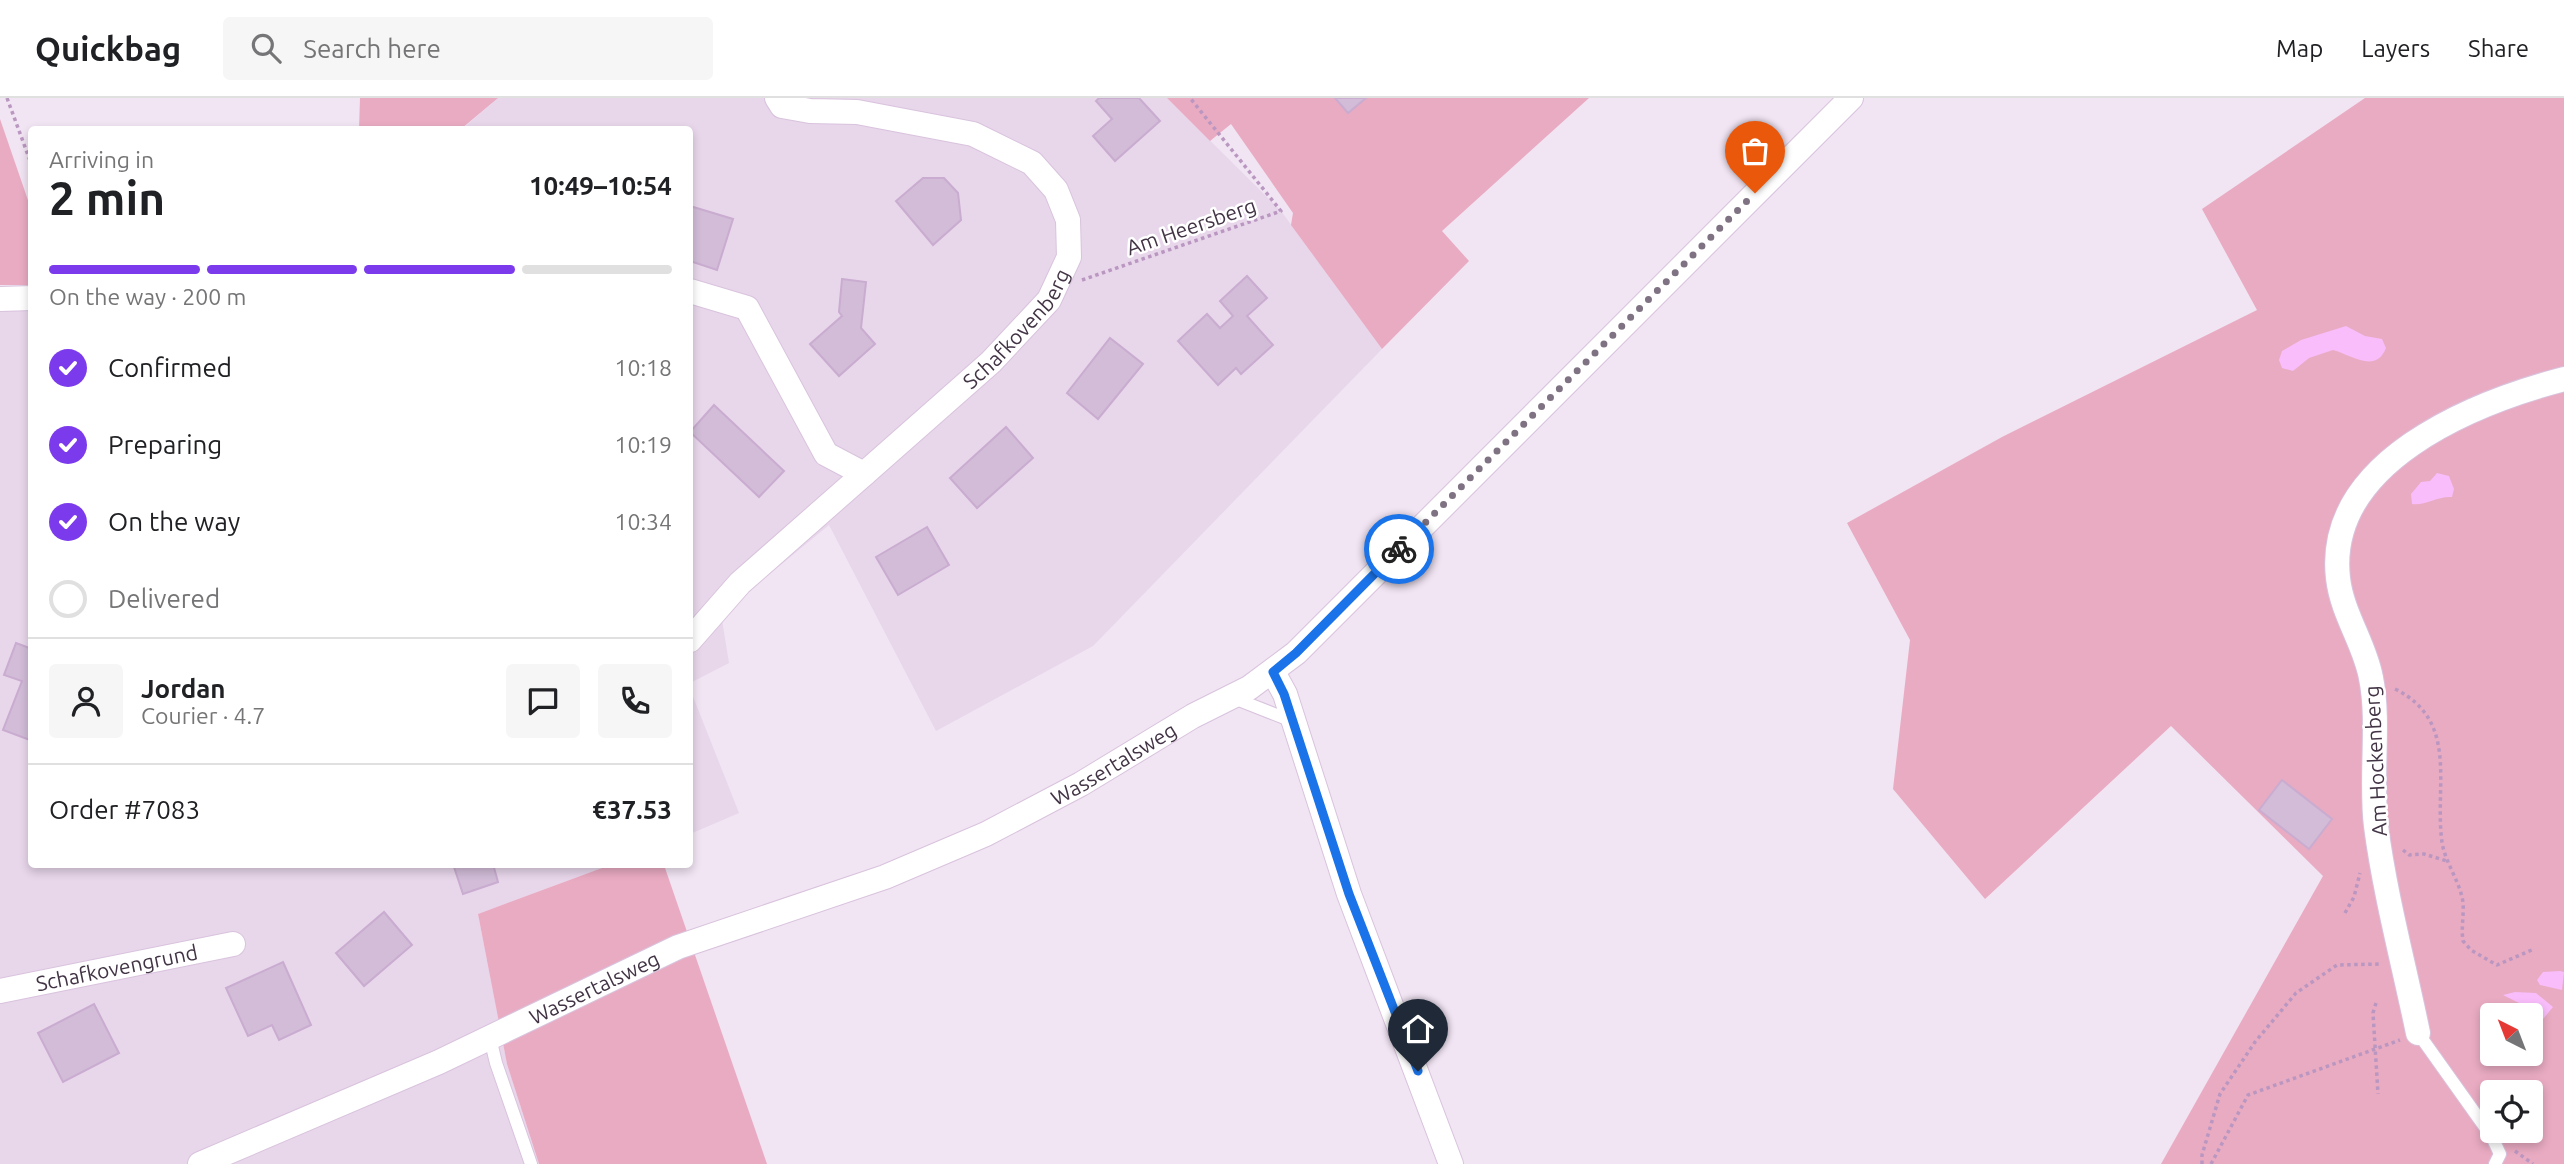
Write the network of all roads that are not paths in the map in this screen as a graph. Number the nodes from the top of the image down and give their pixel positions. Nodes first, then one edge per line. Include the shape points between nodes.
1 (777, 98) edge
2 (1851, 98) edge
3 (848, 105) edge
4 (693, 292) edge
5 (28, 298) edge
6 (0, 299) edge
7 (2564, 379) edge
8 (864, 474) junction
9 (693, 637) edge
10 (1273, 672) junction
11 (1231, 696) junction
12 (1292, 721) junction
13 (233, 944) dead end
14 (0, 991) edge
15 (2418, 1033) joint
16 (490, 1038) junction
17 (200, 1164) edge
18 (531, 1164) edge
19 (1451, 1164) edge
20 (2495, 1164) edge

1 - 3 street, Schafkovenberg via 782,106 810,111
2 - 10 street, Wassertalsweg
3 - 8 street, Schafkovenberg via 972,134 1032,163 1056,190 1068,220 1069,257 1049,300 991,362
4 - 8 street via 747,308 826,454
5 - 6 street
7 - 15 street, Am Hockenberg via 2491,403 2413,444 2374,476 2358,496 2340,538 2338,580 2371,677 2376,823
8 - 9 street, Schafkovenberg via 740,583
10 - 11 street, Wassertalsweg
10 - 12 street
11 - 12 lane
11 - 16 street, Wassertalsweg via 986,834 885,877 678,947
12 - 19 street via 1349,894
13 - 14 street, Schafkovengrund
15 - 20 lane, Am Hockenberg via 2492,1137 2500,1154
16 - 17 street, Wassertalsweg
16 - 18 lane

